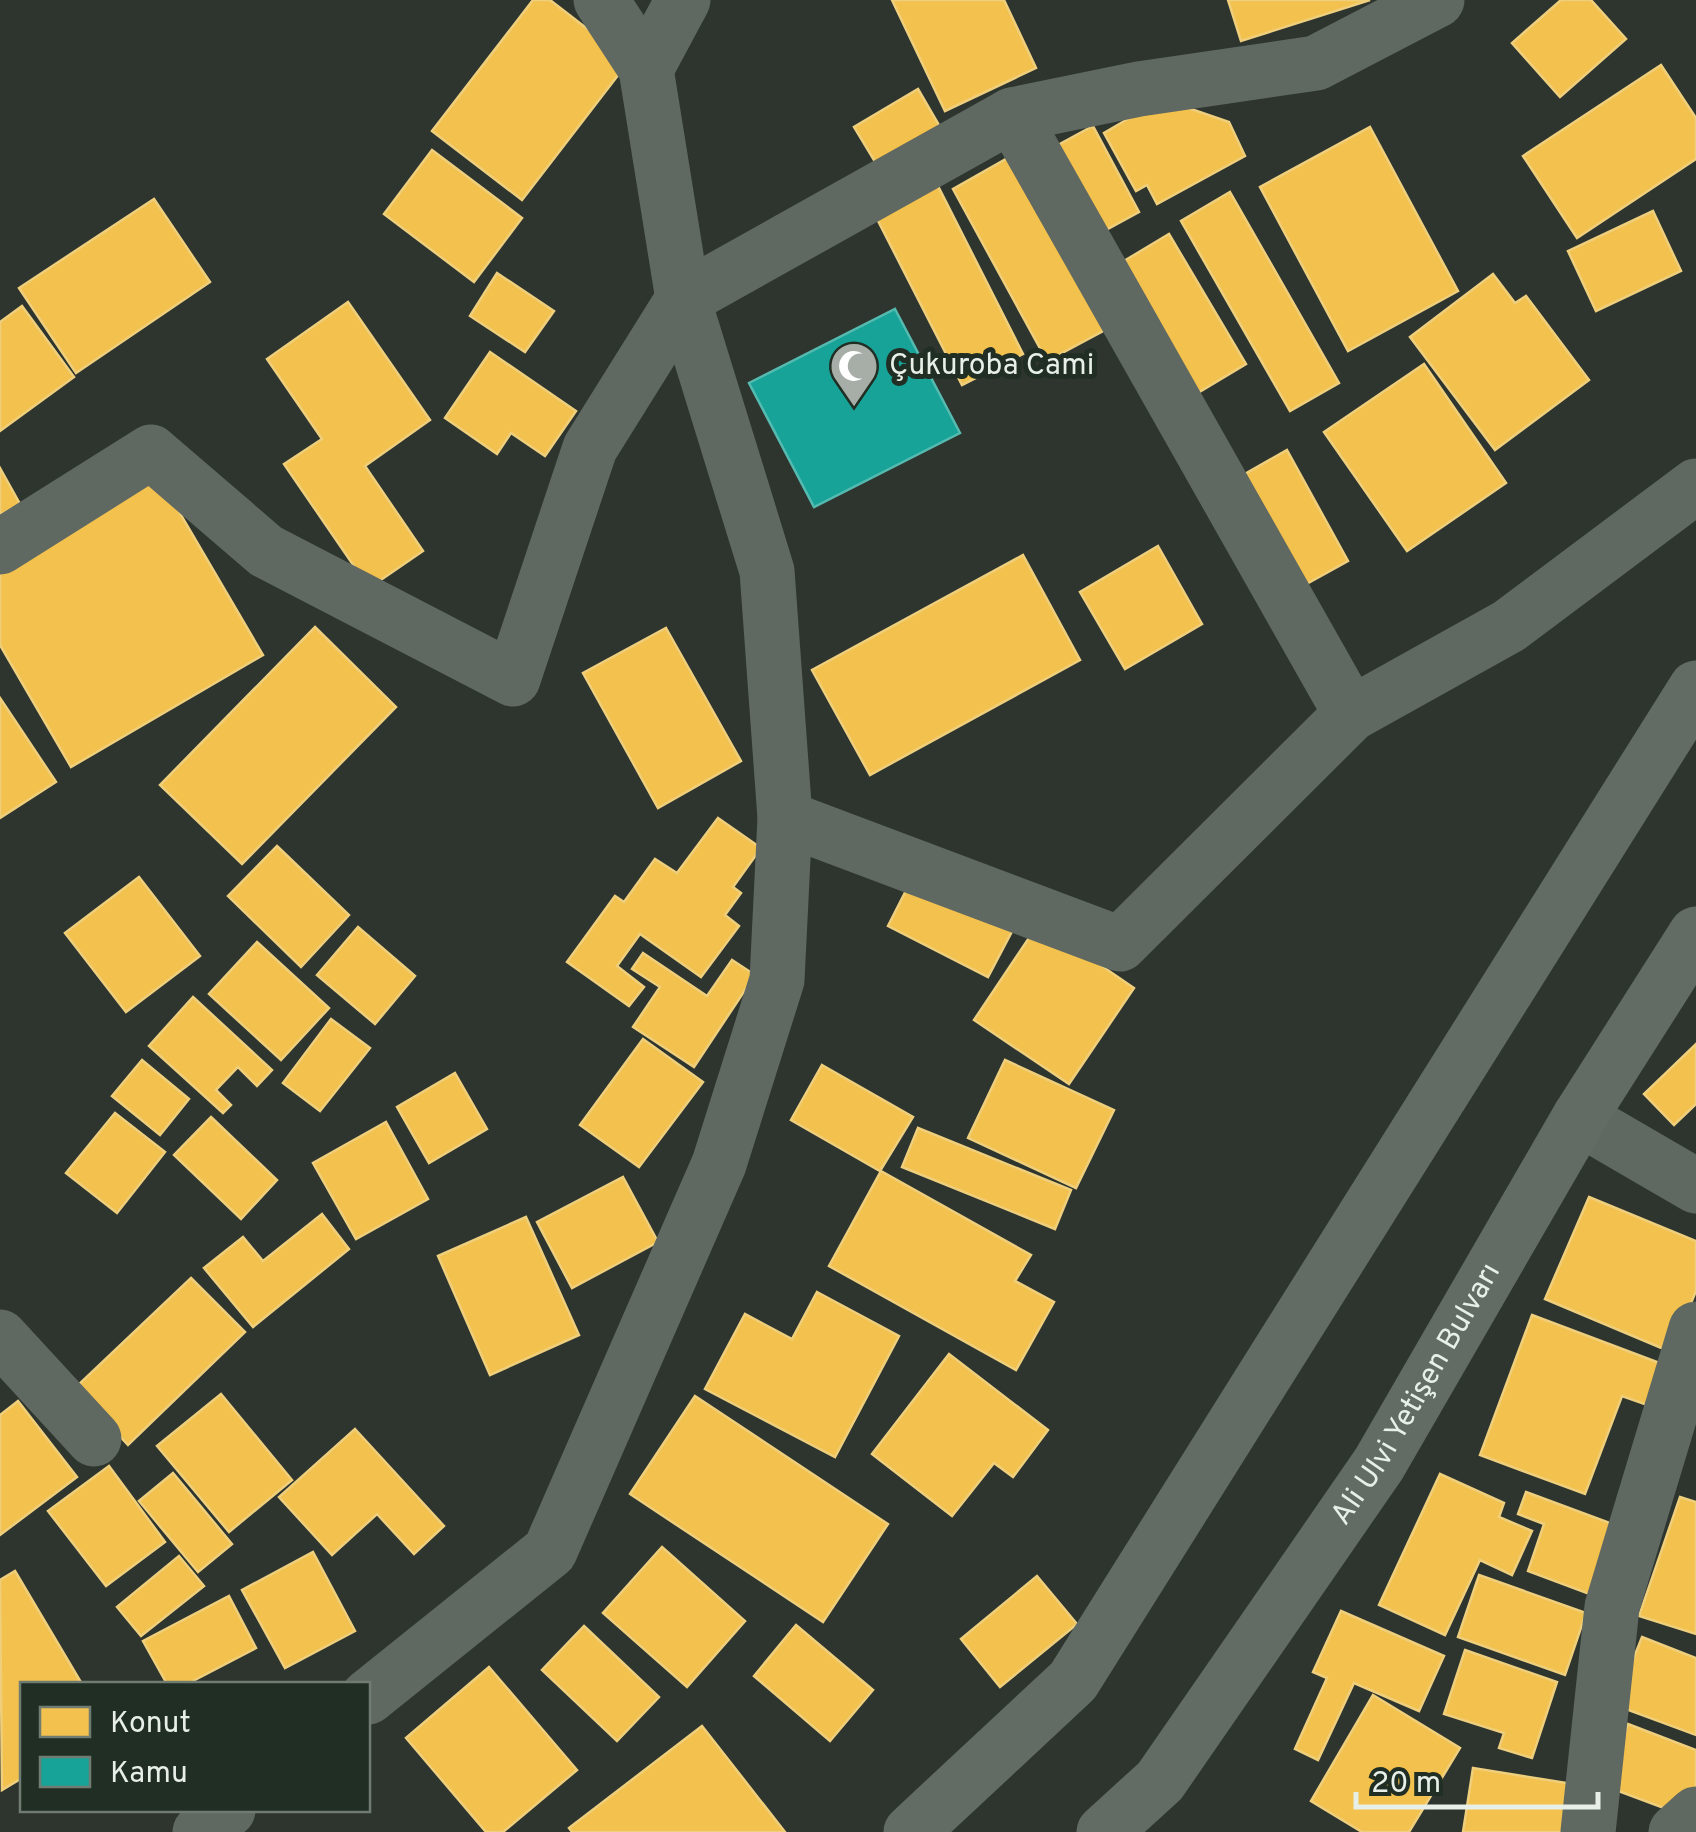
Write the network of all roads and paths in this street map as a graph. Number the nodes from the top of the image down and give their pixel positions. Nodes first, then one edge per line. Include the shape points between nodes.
1 (602, 0) edge
2 (683, 0) edge
3 (1437, 0) edge
4 (646, 69) junction
5 (1012, 115) junction
6 (684, 299) junction
7 (1696, 486) edge
8 (0, 547) edge
9 (1696, 688) edge
10 (1351, 714) junction
11 (784, 818) junction
12 (1696, 934) edge
13 (1681, 982) edge
14 (1579, 1118) junction
15 (1696, 1186) edge
16 (1696, 1328) edge
17 (0, 1337) edge
18 (94, 1440) dead end
19 (370, 1695) edge
20 (225, 1812) edge
21 (1696, 1814) edge
22 (200, 1832) edge
23 (912, 1832) edge
24 (1104, 1832) edge
25 (1588, 1832) edge
26 (1676, 1832) edge

1 - 4 street
2 - 4 street
3 - 5 street via 1316,63
4 - 6 street
5 - 6 street
5 - 10 street
6 - 8 street via 590,448 513,679 266,551 151,452
6 - 11 street via 766,571
7 - 10 street via 1509,626
9 - 23 main road via 1072,1681
10 - 11 street via 1120,944
11 - 19 street via 776,980 719,1164 550,1552
12 - 13 main road, Ali Ulvi Yetişen Bulvarı
13 - 14 main road, Ali Ulvi Yetişen Bulvarı
14 - 15 street
14 - 24 main road, Ali Ulvi Yetişen Bulvarı via 1379,1464 1160,1782
16 - 25 street via 1612,1607
17 - 18 street
20 - 22 street
21 - 26 street

